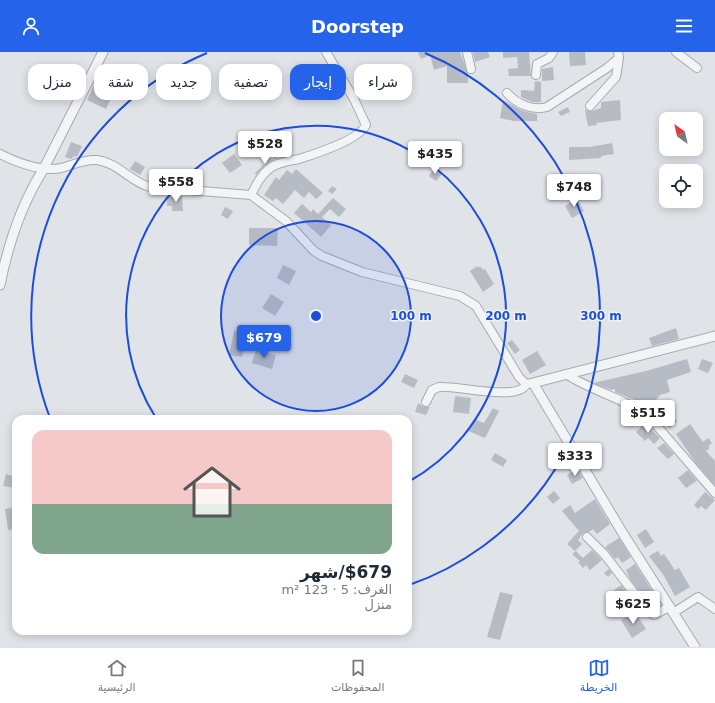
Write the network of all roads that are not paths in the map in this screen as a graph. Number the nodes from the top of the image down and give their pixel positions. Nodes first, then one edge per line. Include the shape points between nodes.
1 (102, 52) edge
2 (326, 52) edge
3 (467, 52) edge
4 (553, 52) edge
5 (676, 52) edge
6 (619, 55) edge
7 (697, 68) dead end
8 (471, 69) dead end
9 (536, 75) dead end
10 (507, 93) dead end
11 (590, 106) dead end
12 (0, 154) edge
13 (43, 170) junction
14 (251, 195) junction
15 (0, 285) edge
16 (715, 336) edge
17 (566, 374) junction
18 (530, 384) junction
19 (426, 402) dead end
20 (715, 493) edge
21 (587, 537) dead end
22 (715, 609) edge
23 (671, 610) junction
24 (695, 647) edge

1 - 13 street
2 - 14 street via 362,113 366,125 364,130 323,150 270,167
3 - 8 street
4 - 9 street via 549,58 537,64
5 - 7 street
6 - 10 street via 607,68 547,107 523,105 514,101
6 - 11 street via 616,77
12 - 13 street
13 - 14 street via 96,160 120,169 138,184 150,188
13 - 15 street via 18,218
14 - 18 street via 286,221 322,256 362,272 468,300 476,306 519,377
16 - 17 street
17 - 18 street
17 - 20 street via 583,385 627,403 645,414 671,440
18 - 19 street via 520,391 508,393 439,387 432,390
18 - 23 street
21 - 23 street via 604,554 648,611 654,615
22 - 23 street via 698,597
23 - 24 street

